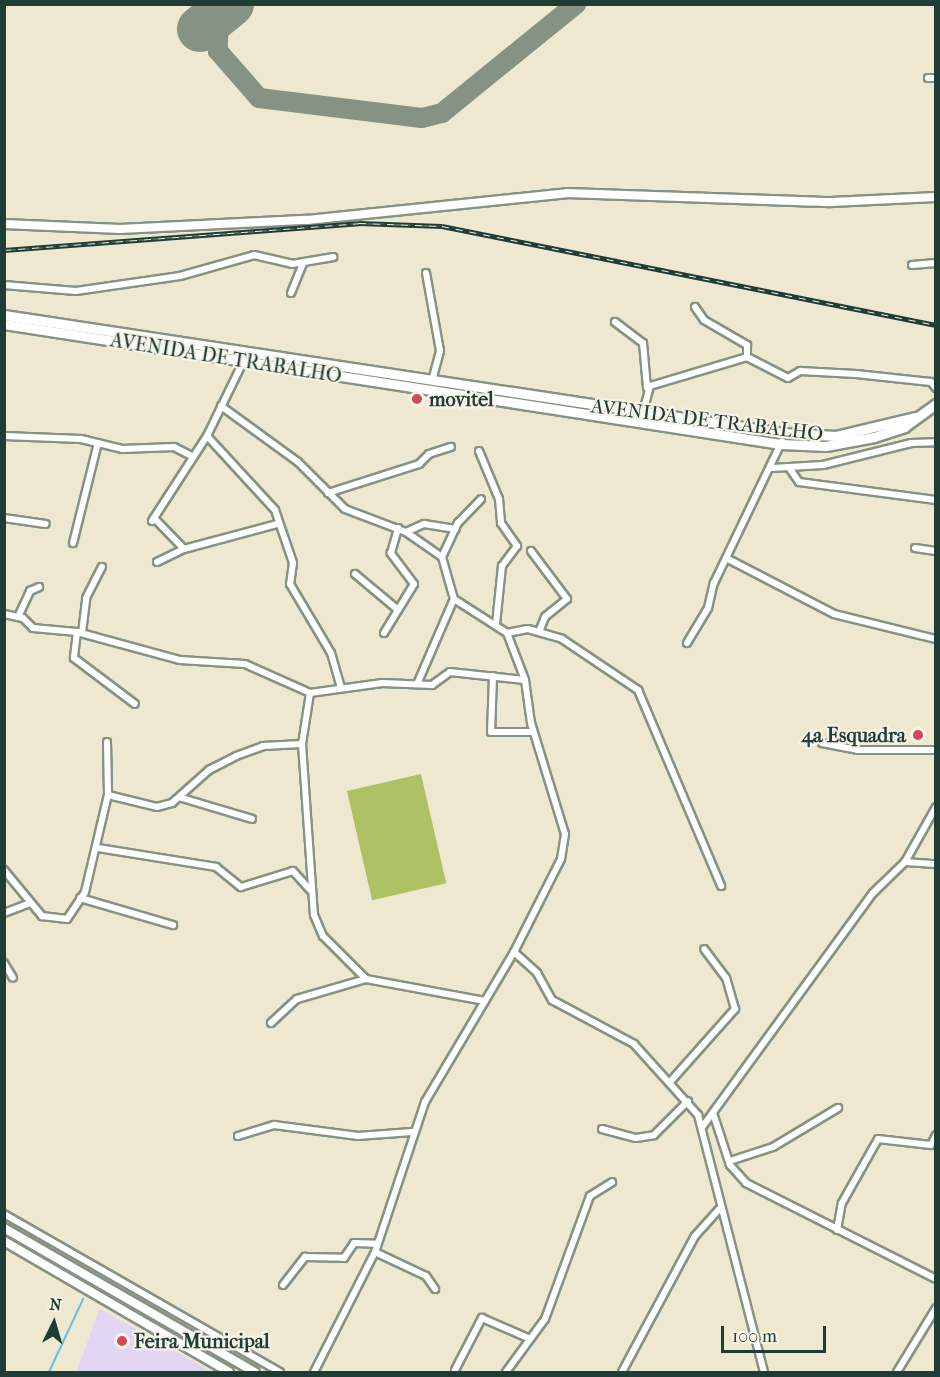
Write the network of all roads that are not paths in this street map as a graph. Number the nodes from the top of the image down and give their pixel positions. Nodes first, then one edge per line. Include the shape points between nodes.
1 (936, 197) edge
2 (4, 224) edge
3 (333, 257) dead end
4 (303, 264) junction
5 (936, 264) edge
6 (912, 265) dead end
7 (426, 273) dead end
8 (4, 285) edge
9 (291, 293) dead end
10 (695, 307) dead end
11 (4, 315) edge
12 (615, 322) dead end
13 (4, 324) edge
14 (77, 330) junction
15 (246, 356) junction
16 (747, 357) junction
17 (388, 379) junction
18 (432, 381) junction
19 (647, 388) junction
20 (936, 388) edge
21 (498, 396) junction
22 (936, 404) edge
23 (221, 406) junction
24 (587, 409) junction
25 (643, 412) junction
26 (918, 417) junction
27 (702, 421) junction
28 (700, 432) junction
29 (783, 433) junction
30 (4, 436) edge
31 (207, 436) junction
32 (936, 442) edge
33 (98, 443) junction
34 (782, 444) junction
35 (451, 447) dead end
36 (479, 451) dead end
37 (194, 457) junction
38 (772, 468) junction
39 (790, 469) junction
40 (328, 493) junction
41 (481, 499) dead end
42 (936, 500) edge
43 (4, 518) edge
44 (46, 524) dead end
45 (277, 524) junction
46 (398, 528) junction
47 (456, 529) junction
48 (406, 532) junction
49 (73, 543) dead end
50 (915, 548) dead end
51 (184, 549) junction
52 (531, 551) dead end
53 (936, 551) edge
54 (442, 557) junction
55 (728, 559) junction
56 (157, 562) dead end
57 (102, 567) dead end
58 (355, 574) dead end
59 (39, 587) dead end
60 (454, 599) junction
61 (398, 610) junction
62 (4, 614) edge
63 (18, 617) junction
64 (496, 624) junction
65 (539, 632) junction
66 (80, 633) junction
67 (384, 633) dead end
68 (507, 633) junction
69 (936, 639) edge
70 (687, 642) dead end
71 (493, 676) junction
72 (525, 680) junction
73 (418, 682) junction
74 (341, 687) junction
75 (310, 693) junction
76 (135, 704) dead end
77 (533, 732) junction
78 (107, 742) dead end
79 (822, 743) dead end
80 (302, 744) junction
81 (936, 750) edge
82 (108, 795) junction
83 (182, 798) junction
84 (936, 807) edge
85 (252, 819) dead end
86 (98, 848) junction
87 (905, 862) junction
88 (936, 864) edge
89 (4, 870) edge
90 (721, 886) dead end
91 (310, 890) junction
92 (80, 898) junction
93 (28, 904) junction
94 (4, 914) edge
95 (173, 925) dead end
96 (704, 949) dead end
97 (514, 952) junction
98 (4, 963) edge
99 (13, 978) dead end
100 (366, 979) junction
101 (485, 1001) junction
102 (271, 1023) dead end
103 (670, 1082) junction
104 (688, 1101) junction
105 (838, 1108) dead end
106 (713, 1113) junction
107 (703, 1126) junction
108 (602, 1129) dead end
109 (412, 1132) junction
110 (936, 1135) edge
111 (238, 1136) dead end
112 (733, 1160) junction
113 (612, 1182) dead end
114 (719, 1209) junction
115 (4, 1214) edge
116 (4, 1228) edge
117 (837, 1230) junction
118 (4, 1241) edge
119 (377, 1244) junction
120 (375, 1252) junction
121 (936, 1279) edge
122 (284, 1286) dead end
123 (435, 1289) dead end
124 (936, 1308) edge
125 (528, 1338) junction
126 (455, 1371) dead end
127 (229, 1372) edge
128 (254, 1372) edge
129 (280, 1372) edge
130 (314, 1372) edge
131 (506, 1372) edge
132 (622, 1372) edge
133 (764, 1372) edge
134 (897, 1372) edge

1 - 2 street via 831,202 567,193 307,220 120,229
3 - 4 street
4 - 8 street via 254,255 180,276 76,291
4 - 9 street
5 - 6 street
7 - 18 street via 440,351
10 - 16 street via 704,320 747,345
11 - 14 highway, AVENIDA DE TRABALHO
12 - 19 street via 643,343
13 - 14 highway, AVENIDA DE TRABALHO
14 - 15 highway, AVENIDA DE TRABALHO
15 - 17 highway, AVENIDA DE TRABALHO
15 - 23 street
16 - 19 street
16 - 20 street via 788,378 800,372 856,374 931,382
17 - 18 highway, AVENIDA DE TRABALHO
17 - 21 highway, AVENIDA DE TRABALHO
18 - 21 highway, AVENIDA DE TRABALHO
19 - 25 street
21 - 24 highway, AVENIDA DE TRABALHO
22 - 26 highway
23 - 31 street
23 - 40 street via 298,462
24 - 25 highway, AVENIDA DE TRABALHO
24 - 28 highway, AVENIDA DE TRABALHO
25 - 27 highway, AVENIDA DE TRABALHO
26 - 29 highway, AVENIDA DE TRABALHO via 836,436
26 - 34 highway, AVENIDA DE TRABALHO via 904,427 848,443
27 - 28 highway
27 - 29 highway, AVENIDA DE TRABALHO
28 - 34 highway, AVENIDA DE TRABALHO
29 - 34 street
30 - 33 street
31 - 37 street
31 - 45 street via 265,496
32 - 39 street
33 - 37 street via 122,449 174,447
33 - 49 street
34 - 38 street
35 - 40 street via 429,454 420,464
36 - 64 street via 499,499 501,523 517,546 500,570
37 - 51 street via 153,520
38 - 39 street
38 - 55 street
39 - 42 street via 799,482
40 - 46 street via 345,509
41 - 47 street
43 - 44 street
45 - 51 street
45 - 74 street via 293,563 290,584 331,653
46 - 48 street
46 - 61 street via 391,553 414,579
47 - 48 street via 424,524
47 - 54 street
48 - 54 street
50 - 53 street
51 - 56 street
52 - 65 street via 567,598 545,617
54 - 60 street
55 - 69 street via 834,614
55 - 70 street
57 - 66 street via 86,598
58 - 61 street
59 - 63 street via 30,591
60 - 64 street
60 - 73 street
61 - 67 street
62 - 63 street
63 - 66 street via 33,628
64 - 68 street
65 - 68 street
65 - 90 street via 562,639 638,690
66 - 75 street via 180,660 245,664
66 - 76 street via 74,658
68 - 72 street
71 - 72 street
71 - 73 street via 450,672 439,684
71 - 77 street via 491,732
72 - 77 street
73 - 74 street
74 - 75 street
75 - 80 street
77 - 97 street via 565,844
78 - 82 street
79 - 81 street via 857,750
80 - 83 street via 263,746 236,756 196,780
80 - 91 street
82 - 83 street via 157,807
82 - 86 street
83 - 85 street
84 - 87 street
86 - 91 street via 216,867 241,887 293,871
86 - 92 street
87 - 88 street
87 - 106 street via 873,893
89 - 93 street
91 - 100 street via 323,936
92 - 93 street via 67,919 56,921
92 - 95 street
93 - 94 street
96 - 103 street via 726,978 735,1009
97 - 101 street
97 - 103 street via 537,973 552,1000 634,1044
98 - 99 street
100 - 101 street
100 - 102 street via 297,999
101 - 109 street
103 - 104 street
104 - 107 street
104 - 108 street via 654,1135 636,1138
105 - 112 street via 772,1147
106 - 107 street
106 - 112 street
107 - 114 street
109 - 111 street via 358,1136 274,1125
109 - 119 street
110 - 117 street via 931,1144 878,1139 843,1203
112 - 117 street via 730,1165 746,1183
113 - 125 street via 590,1196 544,1319
114 - 132 street via 695,1236
114 - 133 street
115 - 129 street
116 - 128 main road
117 - 121 street
118 - 127 main road
119 - 120 street
119 - 122 street via 354,1243 344,1258 305,1257
120 - 123 street via 426,1276
120 - 130 street
124 - 134 street
125 - 126 street via 482,1318
125 - 131 street

